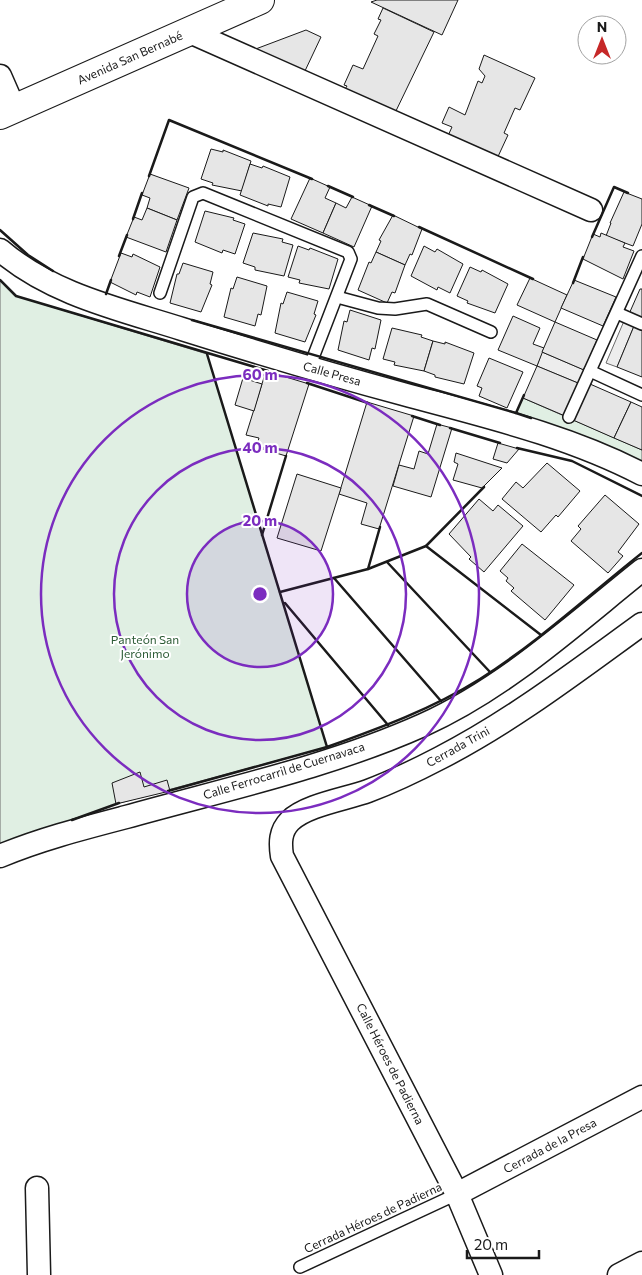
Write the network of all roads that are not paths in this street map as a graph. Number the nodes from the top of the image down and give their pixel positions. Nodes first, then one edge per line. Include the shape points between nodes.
1 (260, 0) edge
2 (190, 32) junction
3 (0, 76) edge
4 (7, 112) edge
5 (591, 210) dead end
6 (0, 250) edge
7 (642, 256) edge
8 (160, 293) dead end
9 (337, 297) junction
10 (617, 313) junction
11 (642, 324) edge
12 (491, 332) dead end
13 (309, 368) junction
14 (590, 372) junction
15 (642, 395) edge
16 (569, 417) dead end
17 (642, 474) edge
18 (642, 570) edge
19 (642, 624) edge
20 (0, 856) edge
21 (282, 856) joint
22 (642, 1097) edge
23 (37, 1188) dead end
24 (457, 1194) junction
25 (642, 1263) edge
26 (300, 1267) dead end
27 (39, 1275) edge
28 (491, 1275) edge
29 (618, 1275) edge

1 - 2 main road, Avenida San Bernabé
2 - 4 main road, Avenida San Bernabé
2 - 5 street
3 - 4 street
6 - 13 street, Calle Presa via 74,295
7 - 10 lane
8 - 9 lane via 193,197 203,193 348,252 351,259
9 - 12 lane via 378,308 427,304
9 - 13 lane
10 - 11 lane
10 - 14 lane
13 - 17 street, Calle Presa via 559,438
14 - 15 lane
14 - 16 lane
18 - 20 street, Calle Ferrocarril de Cuernavaca via 519,669 423,725 335,759 69,832
19 - 21 street, Cerrada Trini via 528,706 440,758 368,791 291,819 283,830
21 - 24 street, Calle Héroes de Padierna
22 - 24 street, Cerrada de la Presa
23 - 27 street
24 - 26 lane, Cerrada Héroes de Padierna
24 - 28 street, Calle Héroes de Padierna
25 - 29 street

